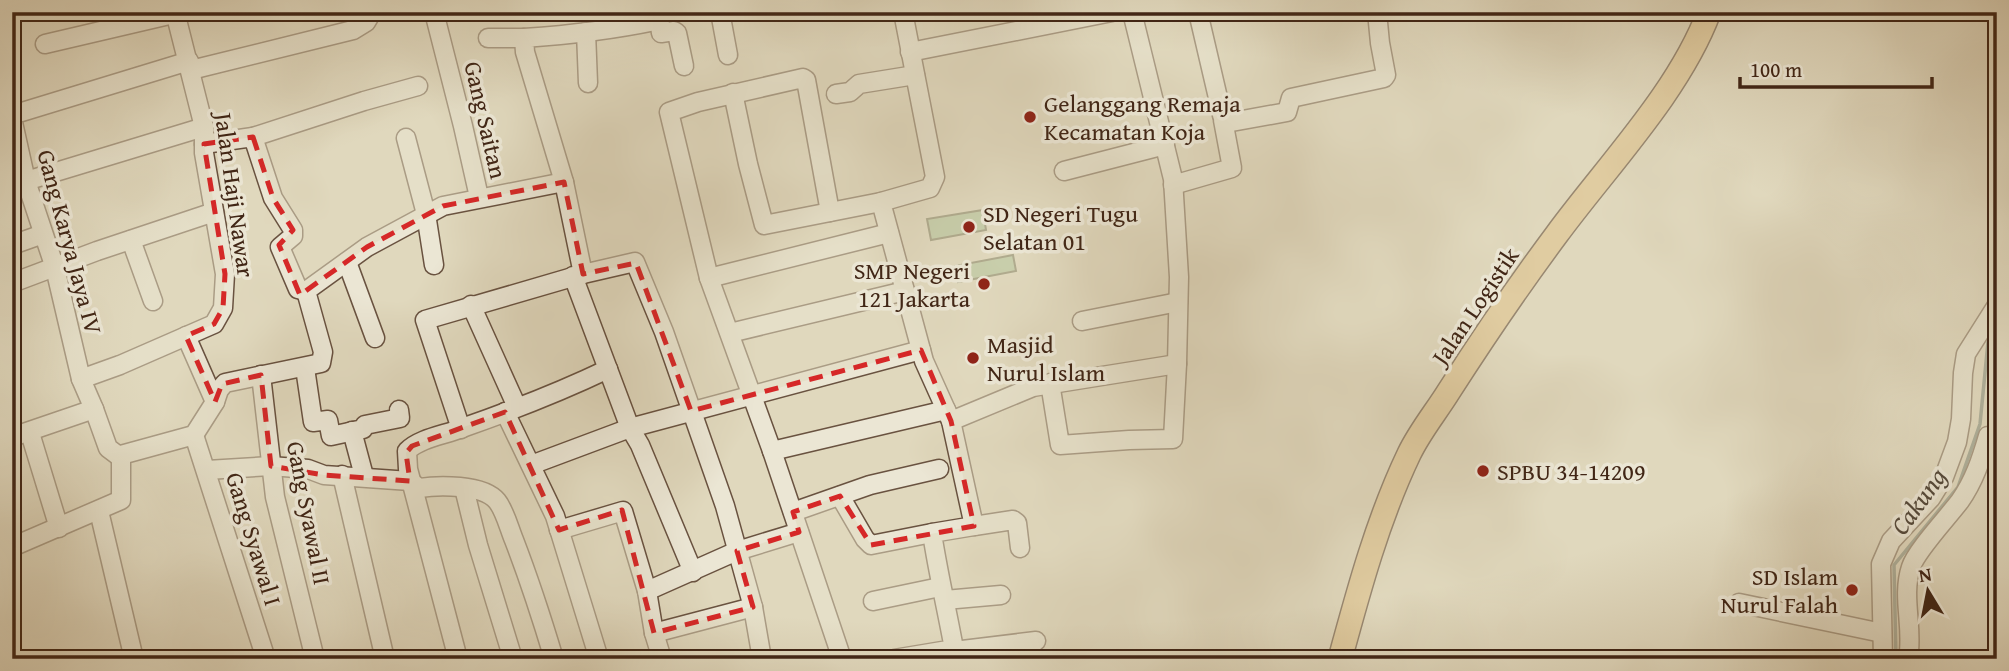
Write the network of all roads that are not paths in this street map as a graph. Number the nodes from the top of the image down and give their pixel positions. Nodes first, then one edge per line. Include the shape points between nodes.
1 (372, 12) edge
2 (434, 12) edge
3 (720, 12) edge
4 (903, 12) edge
5 (1112, 12) edge
6 (1132, 12) edge
7 (1198, 12) edge
8 (1377, 12) edge
9 (1709, 12) edge
10 (178, 13) edge
11 (660, 15) edge
12 (586, 32) junction
13 (488, 38) dead end
14 (524, 38) junction
15 (45, 44) dead end
16 (910, 52) junction
17 (728, 55) dead end
18 (190, 66) junction
19 (684, 66) dead end
20 (915, 75) junction
21 (588, 83) dead end
22 (418, 86) dead end
23 (733, 93) junction
24 (836, 94) dead end
25 (12, 116) edge
26 (1225, 121) junction
27 (204, 136) junction
28 (253, 137) junction
29 (406, 138) dead end
30 (1165, 145) junction
31 (1064, 171) dead end
32 (26, 181) junction
33 (564, 182) junction
34 (1173, 185) junction
35 (479, 197) junction
36 (880, 202) junction
37 (214, 212) junction
38 (830, 212) junction
39 (426, 214) junction
40 (888, 233) junction
41 (43, 234) junction
42 (131, 240) junction
43 (12, 245) edge
44 (347, 262) junction
45 (434, 265) dead end
46 (55, 268) junction
47 (578, 275) junction
48 (709, 278) junction
49 (12, 283) edge
50 (306, 291) junction
51 (905, 291) junction
52 (153, 301) dead end
53 (1178, 302) junction
54 (1997, 304) edge
55 (471, 305) junction
56 (1082, 321) dead end
57 (730, 333) junction
58 (186, 336) junction
59 (375, 338) dead end
60 (921, 349) junction
61 (1170, 364) junction
62 (305, 368) junction
63 (608, 369) junction
64 (261, 375) junction
65 (81, 379) junction
66 (1050, 383) junction
67 (751, 395) junction
68 (215, 402) junction
69 (511, 409) junction
70 (94, 410) junction
71 (399, 410) dead end
72 (691, 411) junction
73 (948, 415) junction
74 (629, 428) junction
75 (461, 429) junction
76 (352, 431) junction
77 (30, 433) junction
78 (194, 435) junction
79 (1997, 436) edge
80 (12, 437) edge
81 (772, 451) junction
82 (120, 457) junction
83 (531, 465) junction
84 (271, 466) junction
85 (207, 470) junction
86 (939, 470) dead end
87 (342, 475) junction
88 (364, 476) junction
89 (410, 481) junction
90 (464, 488) junction
91 (840, 496) junction
92 (99, 510) junction
93 (793, 512) junction
94 (974, 526) junction
95 (59, 527) junction
96 (559, 530) junction
97 (799, 532) junction
98 (932, 533) junction
99 (12, 547) edge
100 (1020, 548) dead end
101 (737, 551) junction
102 (693, 572) junction
103 (647, 591) junction
104 (942, 594) junction
105 (1001, 595) dead end
106 (873, 601) dead end
107 (1739, 603) dead end
108 (752, 607) junction
109 (654, 632) junction
110 (1882, 633) junction
111 (1036, 640) dead end
112 (955, 653) edge
113 (262, 658) edge
114 (134, 659) edge
115 (315, 659) edge
116 (385, 659) edge
117 (458, 659) edge
118 (513, 659) edge
119 (554, 659) edge
120 (599, 659) edge
121 (662, 659) edge
122 (762, 659) edge
123 (842, 659) edge
124 (894, 659) edge
125 (1339, 659) edge
126 (1882, 659) edge
127 (1908, 659) edge

1 - 18 street via 353,30
2 - 35 street, Gang Saitan
3 - 17 street
4 - 16 street
5 - 16 street
6 - 30 street
7 - 26 street
8 - 26 street via 1386,77 1291,98 1287,112
9 - 125 main road, Jalan Logistik via 1680,70 1516,290 1421,431 1366,563
10 - 15 street
10 - 18 street, Jalan Haji Nawar
11 - 12 street via 640,24
11 - 19 street via 661,33 677,33
12 - 14 street
12 - 21 street
13 - 14 street
14 - 33 street via 527,64
16 - 20 street
18 - 25 street
18 - 27 street, Jalan Haji Nawar
20 - 24 street via 857,85 850,92
20 - 36 street via 934,184
22 - 28 street
23 - 38 street via 763,224
23 - 38 street via 806,80
23 - 48 street via 669,113
25 - 32 street, Gang Karya Jaya IV
26 - 34 street via 1232,169
27 - 28 street
27 - 32 street
27 - 37 street, Jalan Haji Nawar
28 - 50 street via 273,198 293,230 293,236 280,248 298,289
29 - 39 street
30 - 31 street
30 - 34 street
32 - 41 street, Gang Karya Jaya IV
33 - 35 street
33 - 47 street
34 - 53 street
35 - 39 street
36 - 38 street
36 - 40 street
37 - 42 street
37 - 58 street, Jalan Haji Nawar via 225,274 223,308 214,324
39 - 44 street
39 - 45 street
40 - 48 street
40 - 51 street
41 - 43 street
41 - 46 street, Gang Karya Jaya IV
42 - 46 street
42 - 52 street
44 - 50 street
44 - 59 street
46 - 49 street
46 - 65 street, Gang Karya Jaya IV
47 - 55 street
47 - 63 street
47 - 72 street via 635,262
48 - 57 street
50 - 62 street via 323,356 318,365
51 - 57 street
51 - 60 street
53 - 56 street
53 - 61 street
54 - 110 street via 1966,354 1961,419 1950,463 1931,498 1891,541 1881,564
55 - 69 street
55 - 75 street via 425,320
57 - 67 street
58 - 65 street, Jalan Haji Nawar
58 - 68 street
60 - 67 street
60 - 73 street
61 - 66 street
61 - 66 street via 1173,439 1059,445
62 - 64 street
62 - 76 street via 313,422 328,420 331,436
63 - 69 street
63 - 74 street
64 - 68 street via 225,383
64 - 84 street, Gang Syawal II
65 - 70 street, Gang Karya Jaya IV
66 - 73 street
67 - 72 street
67 - 81 street
68 - 78 street
69 - 75 street
69 - 83 street
70 - 77 street
70 - 82 street, Gang Karya Jaya IV via 108,448
71 - 76 street via 400,418
72 - 74 street
72 - 101 street
73 - 81 street
73 - 94 street
74 - 83 street
74 - 102 street
75 - 89 street via 412,446 406,456
76 - 88 street
77 - 80 street
77 - 95 street
78 - 82 street
78 - 85 street, Gang Syawal I
79 - 127 street via 1988,436 1979,468 1962,499 1911,565 1906,598 1911,642
81 - 93 street
82 - 92 street via 121,500
83 - 96 street
84 - 85 street
84 - 87 street
84 - 115 street, Gang Syawal II
85 - 113 street, Gang Syawal I
86 - 91 street via 886,480
87 - 88 street
87 - 116 street
88 - 89 street
89 - 90 street via 419,488 439,484
89 - 117 street
90 - 118 street
90 - 119 street via 489,494 505,516
91 - 93 street
91 - 98 street via 871,545
92 - 95 street
92 - 114 street
93 - 97 street
94 - 98 street
94 - 100 street via 1013,520
95 - 99 street
96 - 103 street via 622,510
96 - 120 street
97 - 101 street
97 - 123 street
98 - 104 street
101 - 102 street
101 - 108 street
102 - 103 street
103 - 109 street
104 - 105 street
104 - 106 street
104 - 112 street
107 - 110 street
108 - 109 street
108 - 122 street
109 - 121 street
110 - 126 street
111 - 112 street
112 - 124 street

